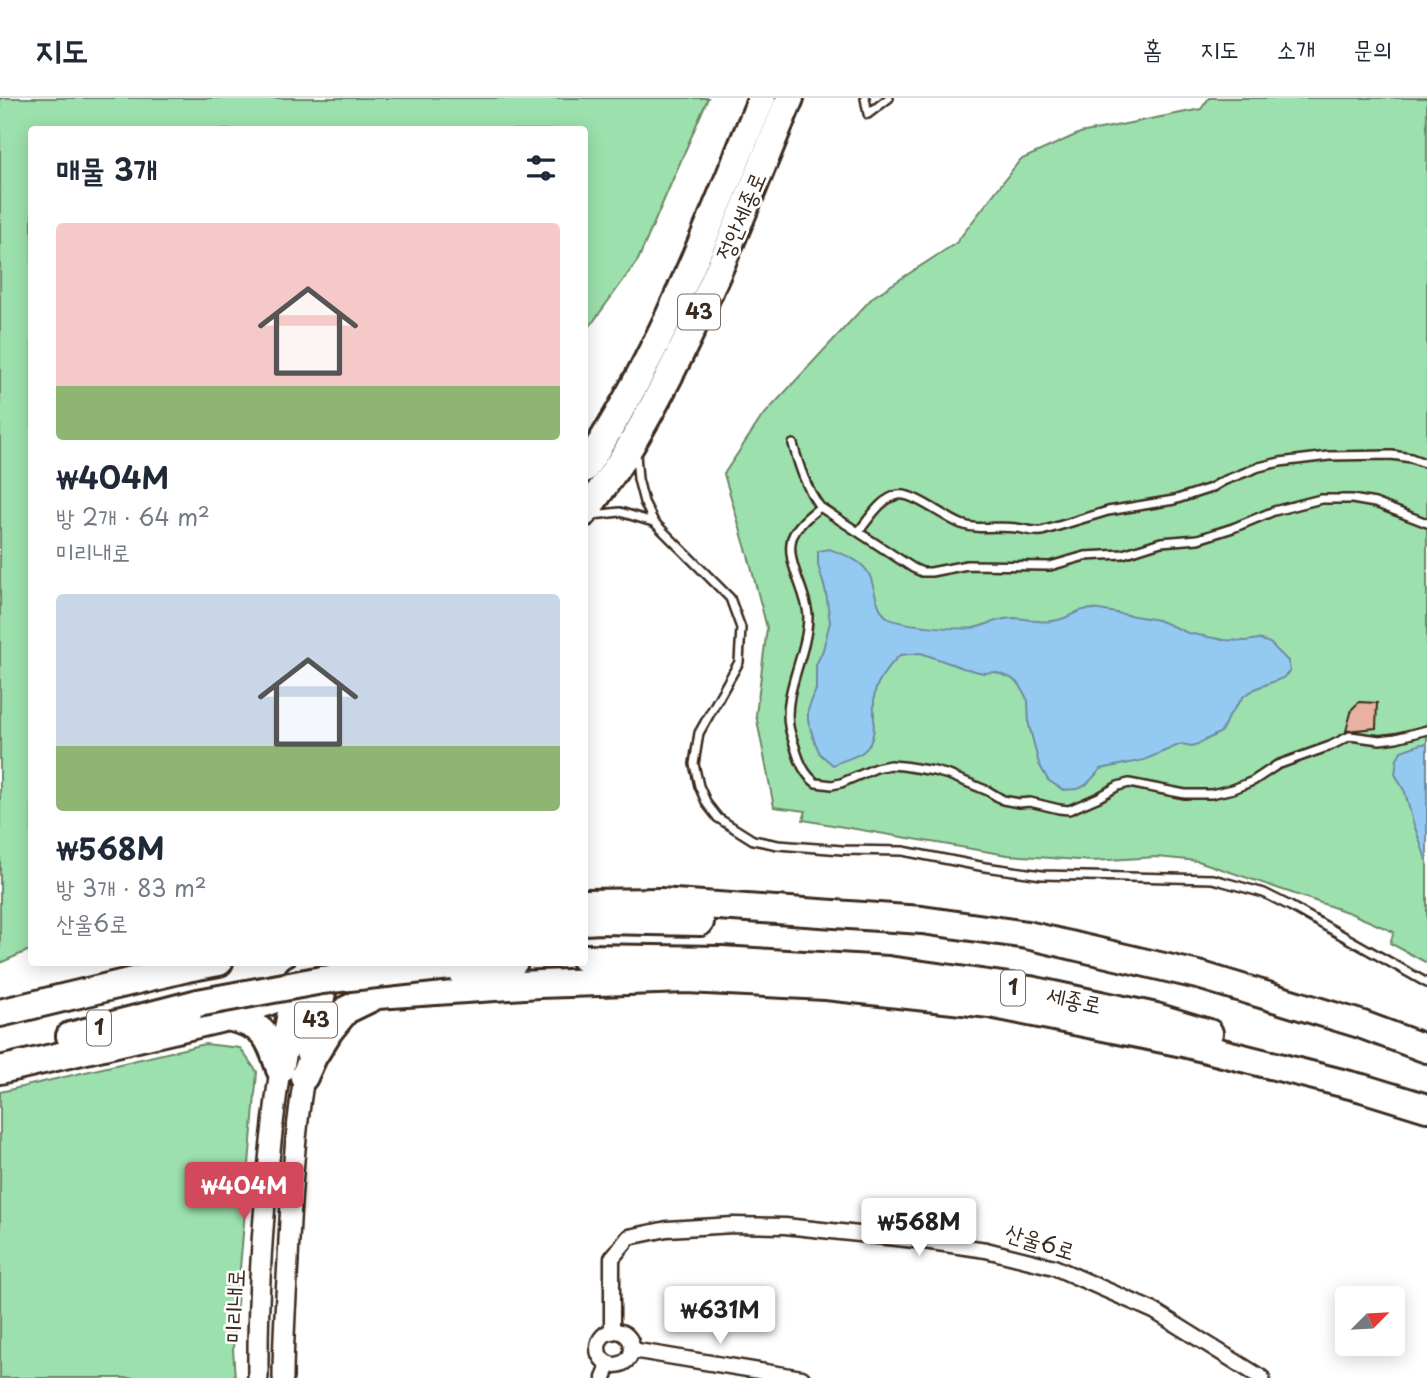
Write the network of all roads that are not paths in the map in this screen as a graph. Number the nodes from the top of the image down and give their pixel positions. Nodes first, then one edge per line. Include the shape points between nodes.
1 (762, 98) edge
2 (790, 98) edge
3 (865, 98) edge
4 (889, 98) edge
5 (635, 439) junction
6 (793, 444) dead end
7 (588, 462) edge
8 (1427, 464) edge
9 (820, 506) junction
10 (588, 508) edge
11 (588, 517) edge
12 (654, 522) junction
13 (1427, 523) edge
14 (859, 531) junction
15 (1427, 730) edge
16 (588, 903) edge
17 (588, 921) edge
18 (588, 958) edge
19 (124, 966) edge
20 (198, 966) edge
21 (463, 966) edge
22 (314, 967) edge
23 (1427, 983) edge
24 (377, 995) junction
25 (0, 1001) edge
26 (0, 1013) edge
27 (228, 1017) junction
28 (1427, 1049) edge
29 (0, 1053) edge
30 (1427, 1059) edge
31 (0, 1070) edge
32 (292, 1073) junction
33 (1427, 1099) edge
34 (1427, 1108) edge
35 (612, 1332) junction
36 (632, 1350) junction
37 (606, 1371) edge
38 (258, 1378) edge
39 (283, 1378) edge
40 (802, 1378) edge
41 (1262, 1378) edge

1 - 7 highway, 정안세종로 / 43 via 660,334
2 - 5 highway, 정안세종로 / 43 via 712,284
3 - 4 lane via 868,114
5 - 10 highway, 정안세종로 / 43
5 - 12 lane via 638,480
6 - 9 lane
8 - 14 lane via 1392,455 1280,462 1174,500 1108,511 1031,532 962,525 901,494 885,500
9 - 14 lane
9 - 15 lane via 797,529 791,545 808,614 789,726 803,770 816,783 832,785 876,768 903,766 949,775 1003,800 1069,810 1129,783 1185,794 1233,789 1254,781 1269,768 1350,737 1380,740
11 - 12 lane via 620,512
12 - 23 lane via 730,598 741,628 740,662 699,733 694,764 707,804 718,818 753,840 903,851 1042,875 1213,879 1264,893
13 - 14 lane via 1375,503 1321,499 1198,539 1161,542 1123,554 1085,556 1050,566 967,565 931,572 913,568
16 - 28 highway via 660,902 922,920 1027,935 1202,976
17 - 30 highway, 세종로 / 1 via 724,922 896,933 1035,953 1174,981
18 - 33 highway, 세종로 / 1 via 888,970 1030,990 1156,1017
19 - 25 highway
20 - 26 highway, 1
21 - 29 highway, 1, bridge via 322,980 198,1003
22 - 24 highway via 344,987
22 - 27 highway via 280,997
22 - 32 highway, 43
24 - 32 highway via 346,1010 313,1057
24 - 34 highway via 686,979 840,987 990,1004 1171,1041
27 - 31 highway
27 - 32 highway via 262,1032
32 - 38 main road, 미리내로 via 268,1166
32 - 39 main road via 297,1119
35 - 36 street via 626,1336
35 - 37 street via 598,1346
35 - 41 street, 산울6로 via 612,1258 629,1237 733,1224 785,1226 986,1250 1054,1267 1154,1311
36 - 37 street via 624,1363
36 - 40 street

